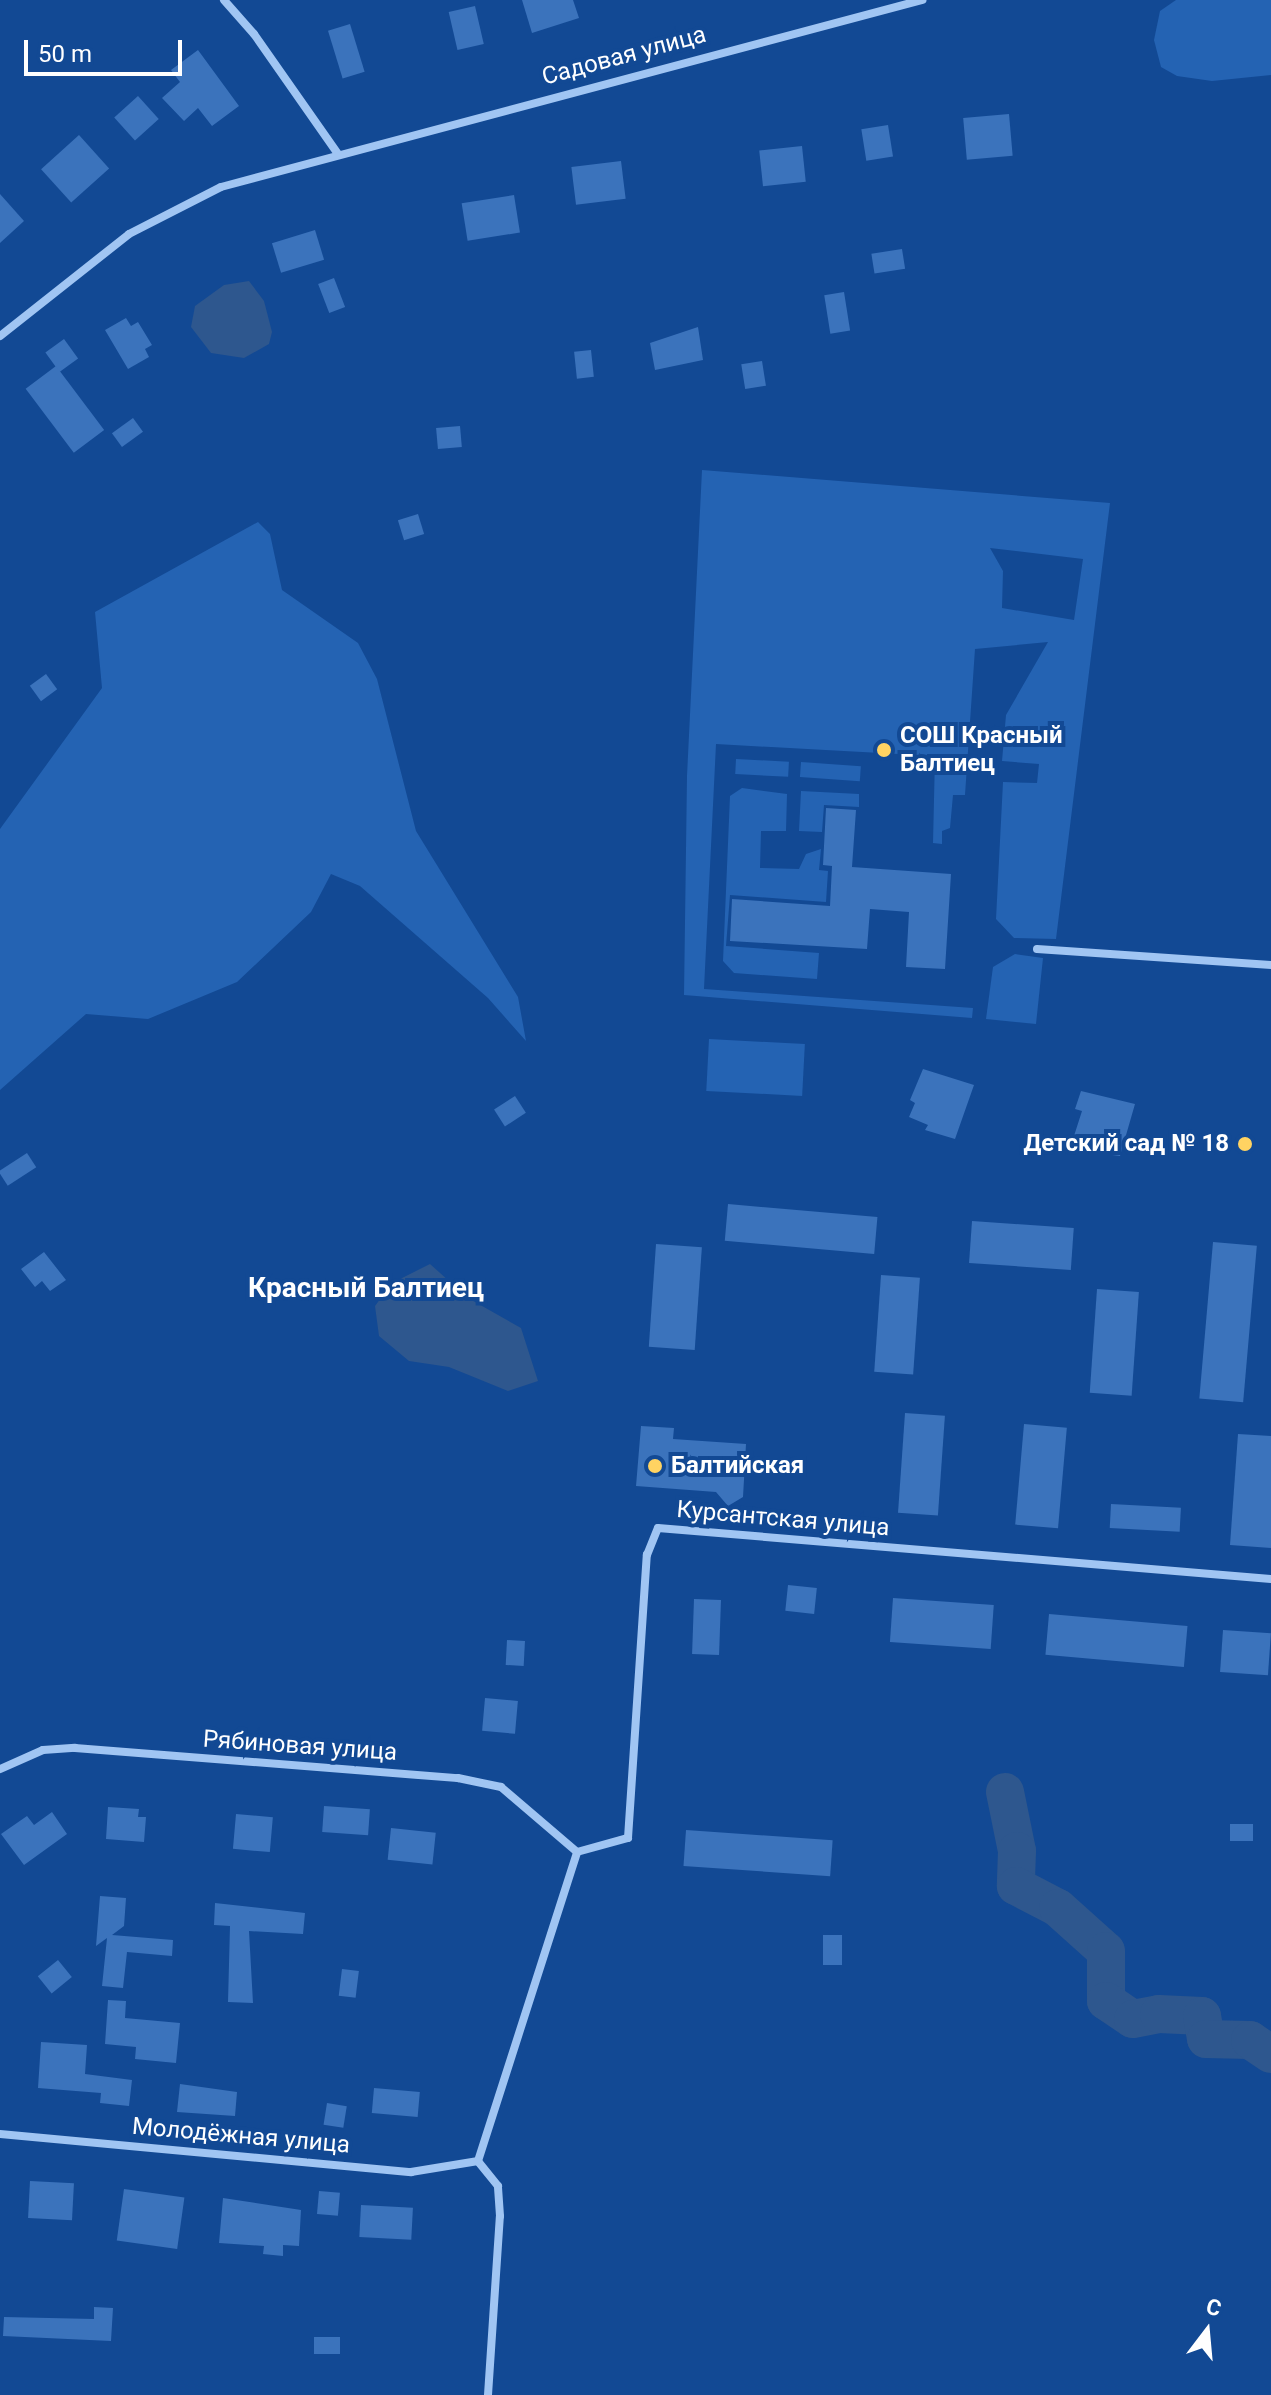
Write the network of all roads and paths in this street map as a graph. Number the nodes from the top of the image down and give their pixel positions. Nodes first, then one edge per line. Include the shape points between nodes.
1 (224, 0) edge
2 (922, 0) edge
3 (338, 154) junction
4 (0, 336) edge
5 (1037, 949) dead end
6 (1271, 965) edge
7 (1271, 1579) edge
8 (0, 1769) edge
9 (577, 1852) junction
10 (0, 2134) edge
11 (478, 2161) junction
12 (488, 2395) edge

1 - 3 street
2 - 3 street, Садовая улица
3 - 4 street, Садовая улица via 185,201 107,249
5 - 6 street
7 - 9 street, Курсантская улица via 658,1528 647,1555 628,1838
8 - 9 street, Рябиновая улица via 43,1750 75,1748 458,1778 501,1787
9 - 11 street
10 - 11 street, Молодёжная улица via 411,2172
11 - 12 street via 498,2186 500,2216

